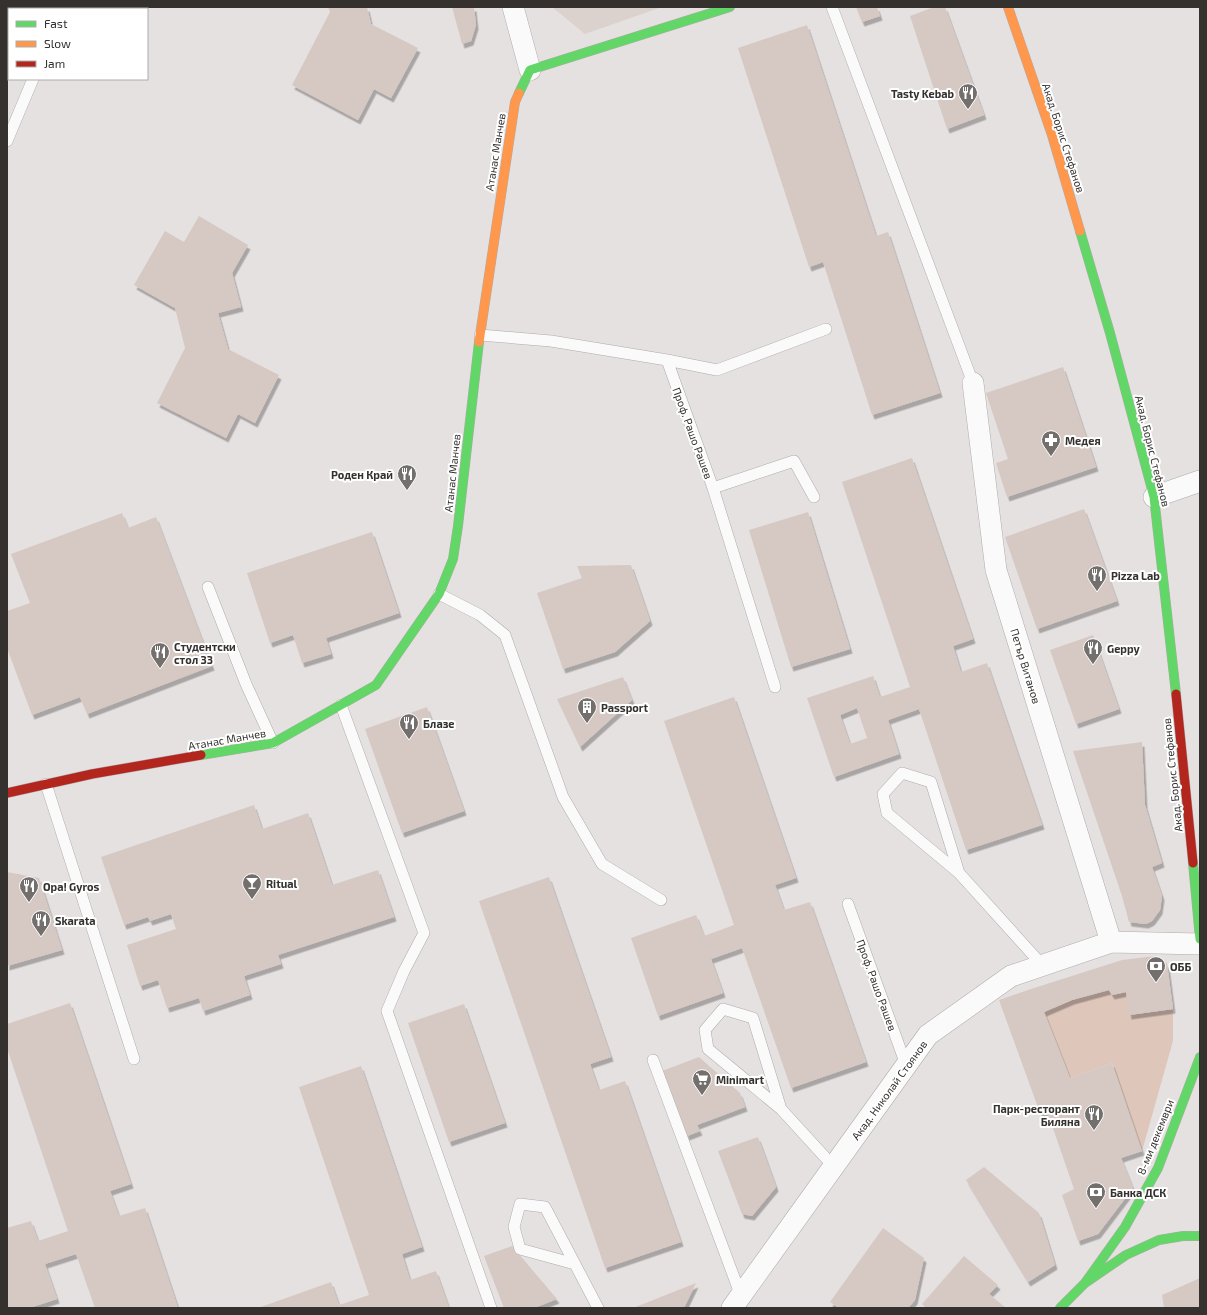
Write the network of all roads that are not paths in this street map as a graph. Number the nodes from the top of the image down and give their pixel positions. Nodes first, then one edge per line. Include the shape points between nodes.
1 (513, 7) edge
2 (730, 7) edge
3 (832, 7) edge
4 (1008, 7) edge
5 (530, 70) junction
6 (33, 80) edge
7 (7, 141) edge
8 (826, 329) dead end
9 (480, 335) junction
10 (667, 360) junction
11 (973, 383) joint
12 (1200, 481) edge
13 (713, 488) junction
14 (814, 497) dead end
15 (1154, 497) junction
16 (208, 587) dead end
17 (439, 594) junction
18 (775, 687) dead end
19 (341, 705) junction
20 (273, 743) junction
21 (46, 784) junction
22 (7, 793) edge
23 (959, 873) junction
24 (661, 900) dead end
25 (848, 904) dead end
26 (1200, 939) edge
27 (1111, 942) junction
28 (1200, 944) edge
29 (1043, 966) junction
30 (1200, 1056) edge
31 (134, 1059) dead end
32 (653, 1060) dead end
33 (906, 1065) junction
34 (781, 1109) junction
35 (834, 1167) junction
36 (1200, 1236) edge
37 (575, 1264) junction
38 (1085, 1283) junction
39 (737, 1302) edge
40 (491, 1308) edge
41 (598, 1308) edge
42 (1060, 1308) edge

1 - 5 street
2 - 5 street
3 - 11 lane
4 - 15 street, Акад. Борис Стефанов via 1054,143 1110,333
5 - 9 street, Атанас Манчев via 515,102
6 - 7 lane
8 - 10 lane via 717,370
9 - 10 lane via 551,341
9 - 17 street, Атанас Манчев via 453,559
10 - 13 lane, Проф. Рашо Рашев
11 - 27 street, Петър Витанов via 996,570
12 - 15 street
13 - 14 lane via 794,461
13 - 18 lane, Проф. Рашо Рашев
15 - 26 street, Акад. Борис Стефанов
16 - 20 lane via 246,684
17 - 19 street, Атанас Манчев via 376,685
17 - 24 lane via 480,615 504,635 563,797 602,864
19 - 20 street, Атанас Манчев
19 - 40 lane via 424,933 387,1011
20 - 21 street, Атанас Манчев
21 - 22 street, Атанас Манчев
21 - 31 lane
23 - 23 lane via 932,782 902,773 883,794 887,813
23 - 29 lane
25 - 33 lane, Проф. Рашо Рашев
27 - 28 street, Акад. Николай Стоянов
27 - 29 street, Акад. Николай Стоянов
29 - 33 street, Акад. Николай Стоянов via 1011,976 928,1035
30 - 38 street, 8-ми декември via 1158,1168 1125,1227
32 - 39 lane
33 - 35 street, Акад. Николай Стоянов
34 - 34 lane via 753,1018 723,1009 705,1030 708,1049
34 - 35 lane
35 - 39 street, Акад. Николай Стоянов
36 - 38 street, 8-ми декември via 1159,1240 1126,1255
37 - 37 lane via 545,1207 520,1204 514,1227 520,1249
37 - 41 lane
38 - 42 street, 8-ми декември

